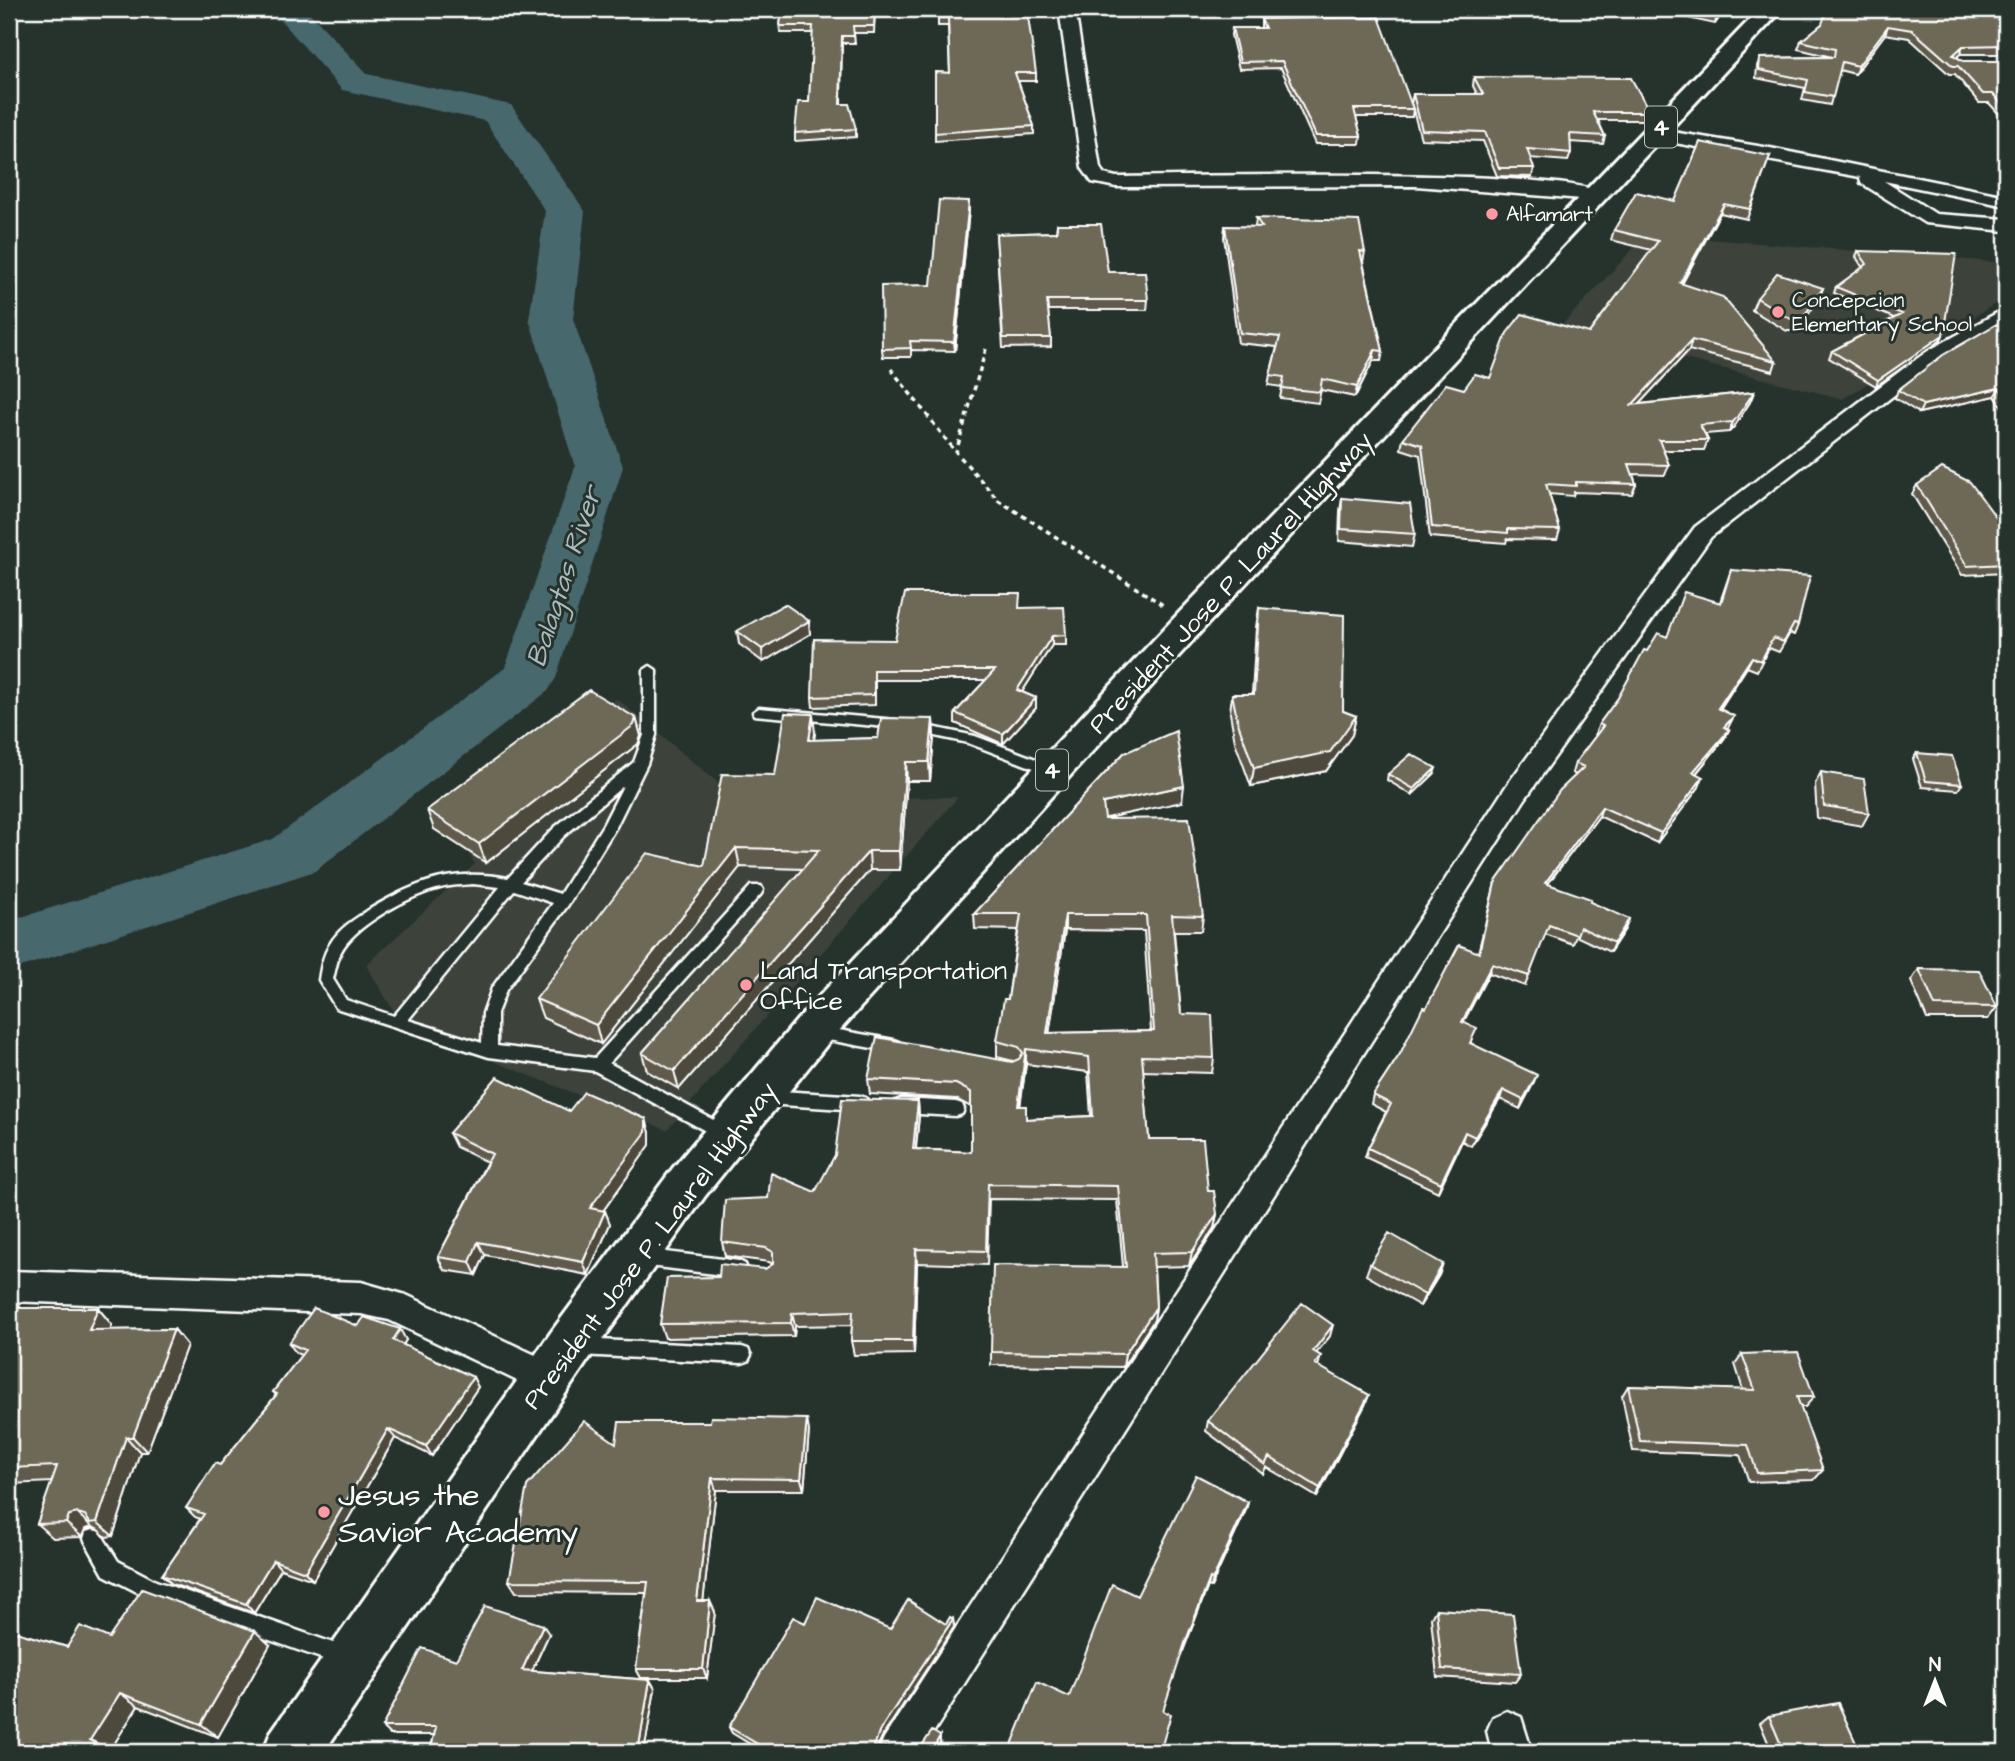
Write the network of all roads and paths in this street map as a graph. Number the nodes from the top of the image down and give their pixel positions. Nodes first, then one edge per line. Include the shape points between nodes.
1 (1067, 9) edge
2 (1772, 9) edge
3 (1654, 134) junction
4 (1853, 171) junction
5 (1595, 195) junction
6 (2006, 201) edge
7 (2006, 225) edge
8 (2006, 314) edge
9 (985, 349) dead end
10 (891, 369) dead end
11 (956, 452) junction
12 (1191, 621) junction
13 (650, 670) dead end
14 (759, 712) dead end
15 (640, 764) junction
16 (1052, 770) junction
17 (510, 884) junction
18 (756, 890) dead end
19 (563, 901) junction
20 (397, 1023) junction
21 (813, 1031) junction
22 (906, 1048) edge
23 (489, 1051) junction
24 (598, 1065) junction
25 (757, 1097) junction
26 (956, 1109) dead end
27 (726, 1136) junction
28 (635, 1256) junction
29 (755, 1271) edge
30 (9, 1286) edge
31 (742, 1355) dead end
32 (558, 1362) junction
33 (93, 1539) edge
34 (354, 1660) junction
35 (291, 1752) edge
36 (898, 1752) edge

1 - 5 street via 1091,169 1098,178 1428,180
2 - 3 highway, President Jose P. Laurel Highway / 4
3 - 4 street
3 - 5 highway, President Jose P. Laurel Highway / 4
4 - 6 street
4 - 7 street via 1932,219
5 - 12 highway, President Jose P. Laurel Highway / 4
8 - 36 street via 1931,357 1703,531 1516,792
9 - 11 path
10 - 11 path
11 - 12 path via 998,499
12 - 16 highway, President Jose P. Laurel Highway / 4
13 - 15 lane via 650,735
14 - 16 lane via 902,724 970,739
15 - 17 lane via 559,832
15 - 19 lane via 609,827
16 - 21 highway, President Jose P. Laurel Highway / 4
17 - 19 lane
17 - 20 lane
17 - 20 lane via 482,877 446,880 411,890 350,929 332,953 326,980 341,1004
18 - 24 lane
19 - 23 lane via 499,988 490,1013
20 - 23 lane
21 - 22 lane
21 - 25 highway, President Jose P. Laurel Highway / 4
23 - 24 lane
24 - 27 lane
25 - 26 lane
25 - 27 highway, President Jose P. Laurel Highway / 4
27 - 28 highway, President Jose P. Laurel Highway / 4
28 - 29 lane
28 - 32 highway, President Jose P. Laurel Highway / 4
30 - 32 street via 361,1298
31 - 32 lane
32 - 34 highway, President Jose P. Laurel Highway / 4
33 - 34 lane via 111,1567 152,1589
34 - 35 highway, President Jose P. Laurel Highway / 4

